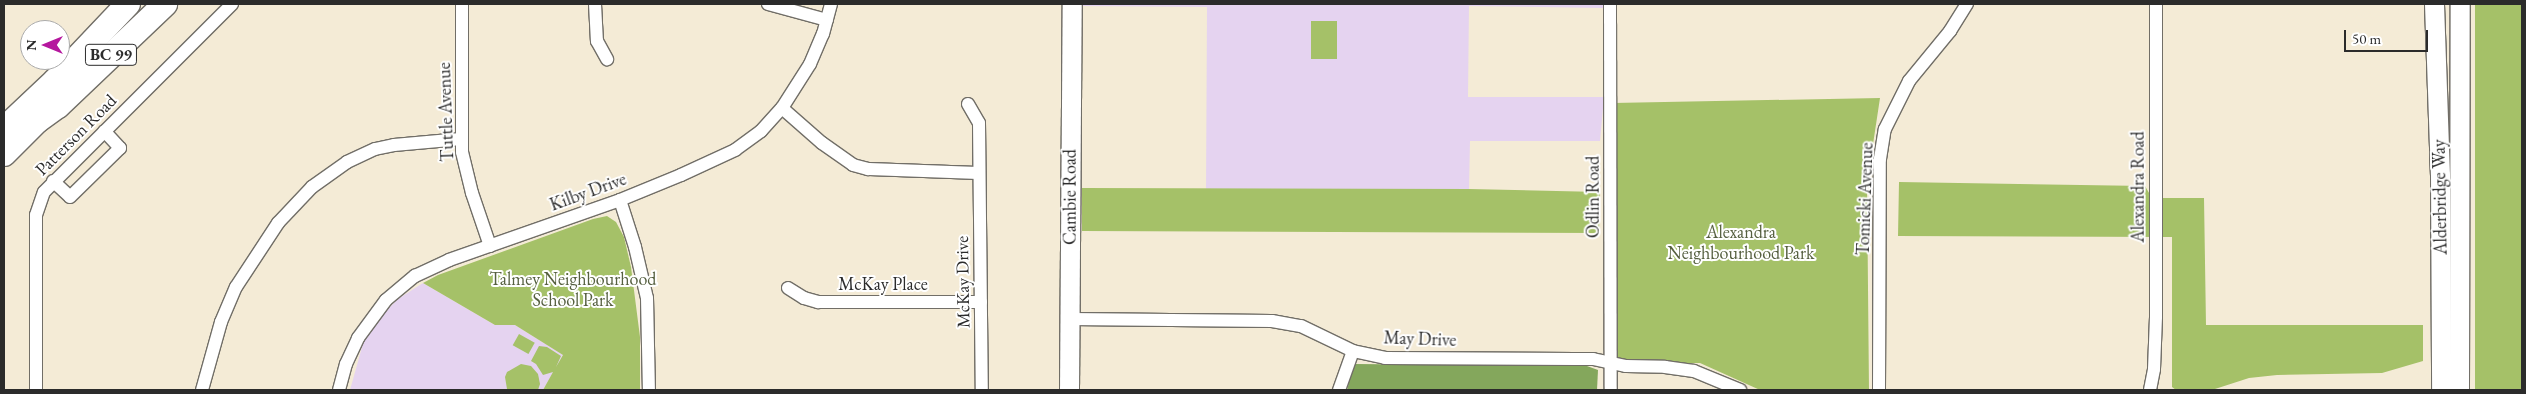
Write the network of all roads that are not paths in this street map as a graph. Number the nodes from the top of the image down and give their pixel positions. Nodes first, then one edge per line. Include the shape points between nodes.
1 (110, 4) edge
2 (128, 4) edge
3 (164, 4) edge
4 (232, 4) edge
5 (462, 4) edge
6 (594, 4) edge
7 (768, 4) edge
8 (832, 4) edge
9 (1072, 4) edge
10 (1610, 4) edge
11 (1967, 4) edge
12 (2156, 4) edge
13 (2434, 4) edge
14 (2460, 4) edge
15 (827, 20) junction
16 (70, 47) edge
17 (607, 59) dead end
18 (49, 70) edge
19 (968, 104) dead end
20 (58, 106) junction
21 (782, 108) junction
22 (6, 126) edge
23 (104, 131) junction
24 (461, 139) junction
25 (4, 154) edge
26 (4, 172) edge
27 (979, 173) junction
28 (53, 181) junction
29 (620, 200) junction
30 (490, 246) junction
31 (788, 288) dead end
32 (981, 302) junction
33 (1070, 319) junction
34 (1353, 350) junction
35 (1611, 363) junction
36 (2154, 369) junction
37 (36, 390) edge
38 (202, 390) edge
39 (338, 390) edge
40 (649, 390) edge
41 (982, 390) edge
42 (1069, 390) edge
43 (1339, 390) edge
44 (1611, 390) edge
45 (1740, 390) edge
46 (1880, 390) edge
47 (2150, 390) edge
48 (2160, 390) edge
49 (2441, 390) edge
50 (2460, 390) edge

1 - 16 highway
2 - 22 highway, BC 99 via 55,81
3 - 20 highway, BC 99
4 - 23 street, Patterson Road
5 - 24 street, Tuttle Avenue
6 - 17 street via 597,41
7 - 15 street
8 - 15 street, Kilby Drive
9 - 33 main road, Cambie Road
10 - 35 street, Odlin Road
11 - 46 street, Tomicki Avenue via 1950,31 1909,81 1885,129 1880,159
12 - 36 street, Alexandra Road
13 - 49 main road, Alderbridge Way via 2440,175
14 - 50 main road, Alderbridge Way
15 - 21 street, Kilby Drive via 810,64
18 - 22 highway
19 - 27 street, McKay Drive via 979,123
20 - 25 highway, BC 99 via 37,121
20 - 26 highway via 44,131
21 - 27 street via 853,165 868,169
21 - 29 street, Kilby Drive via 761,131 735,150
23 - 28 street, Patterson Road
23 - 28 street via 120,148 70,197
24 - 30 street, Tuttle Avenue via 464,168
24 - 38 street via 394,144 375,149 347,162 312,188 278,223 236,287 219,330
27 - 32 street, McKay Drive
28 - 37 street, Patterson Road via 44,192 36,215
29 - 30 street, Kilby Drive
29 - 40 street via 647,298
30 - 39 street, Kilby Drive via 416,276 386,300 358,338
31 - 32 street, McKay Place via 818,302
32 - 41 street, McKay Drive
33 - 34 street, May Drive via 1272,321 1301,326
33 - 42 main road, Cambie Road
34 - 35 street, May Drive via 1385,358 1593,358
34 - 43 street
35 - 44 street, Odlin Road
35 - 45 street, May Drive via 1694,370
36 - 47 street, Alexandra Road
36 - 48 street, Alexandra Road

